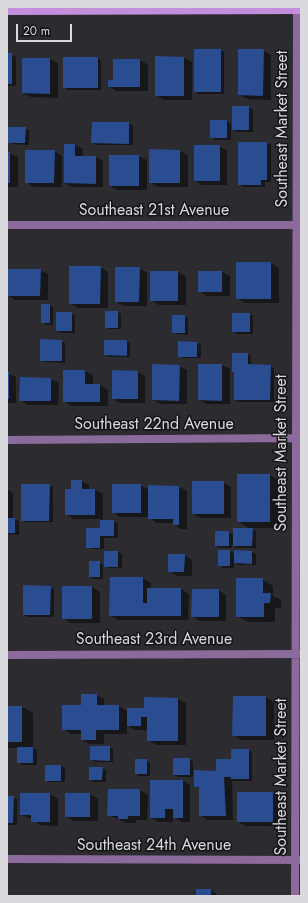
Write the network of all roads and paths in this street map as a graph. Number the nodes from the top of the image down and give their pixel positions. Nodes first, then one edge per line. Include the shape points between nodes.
1 (195, 9) edge
2 (299, 10) edge
3 (7, 11) edge
4 (7, 225) edge
5 (299, 225) edge
6 (299, 438) edge
7 (7, 440) edge
8 (298, 654) edge
9 (7, 655) edge
10 (7, 860) edge
11 (298, 860) edge
12 (295, 896) edge

1 - 2 street
1 - 3 street
2 - 5 street, Southeast Market Street
4 - 5 street, Southeast 21st Avenue
5 - 6 street, Southeast Market Street
6 - 7 street, Southeast 22nd Avenue
6 - 8 street, Southeast Market Street
8 - 9 street, Southeast 23rd Avenue
8 - 11 street, Southeast Market Street
10 - 11 street, Southeast 24th Avenue
11 - 12 street, Southeast Market Street

